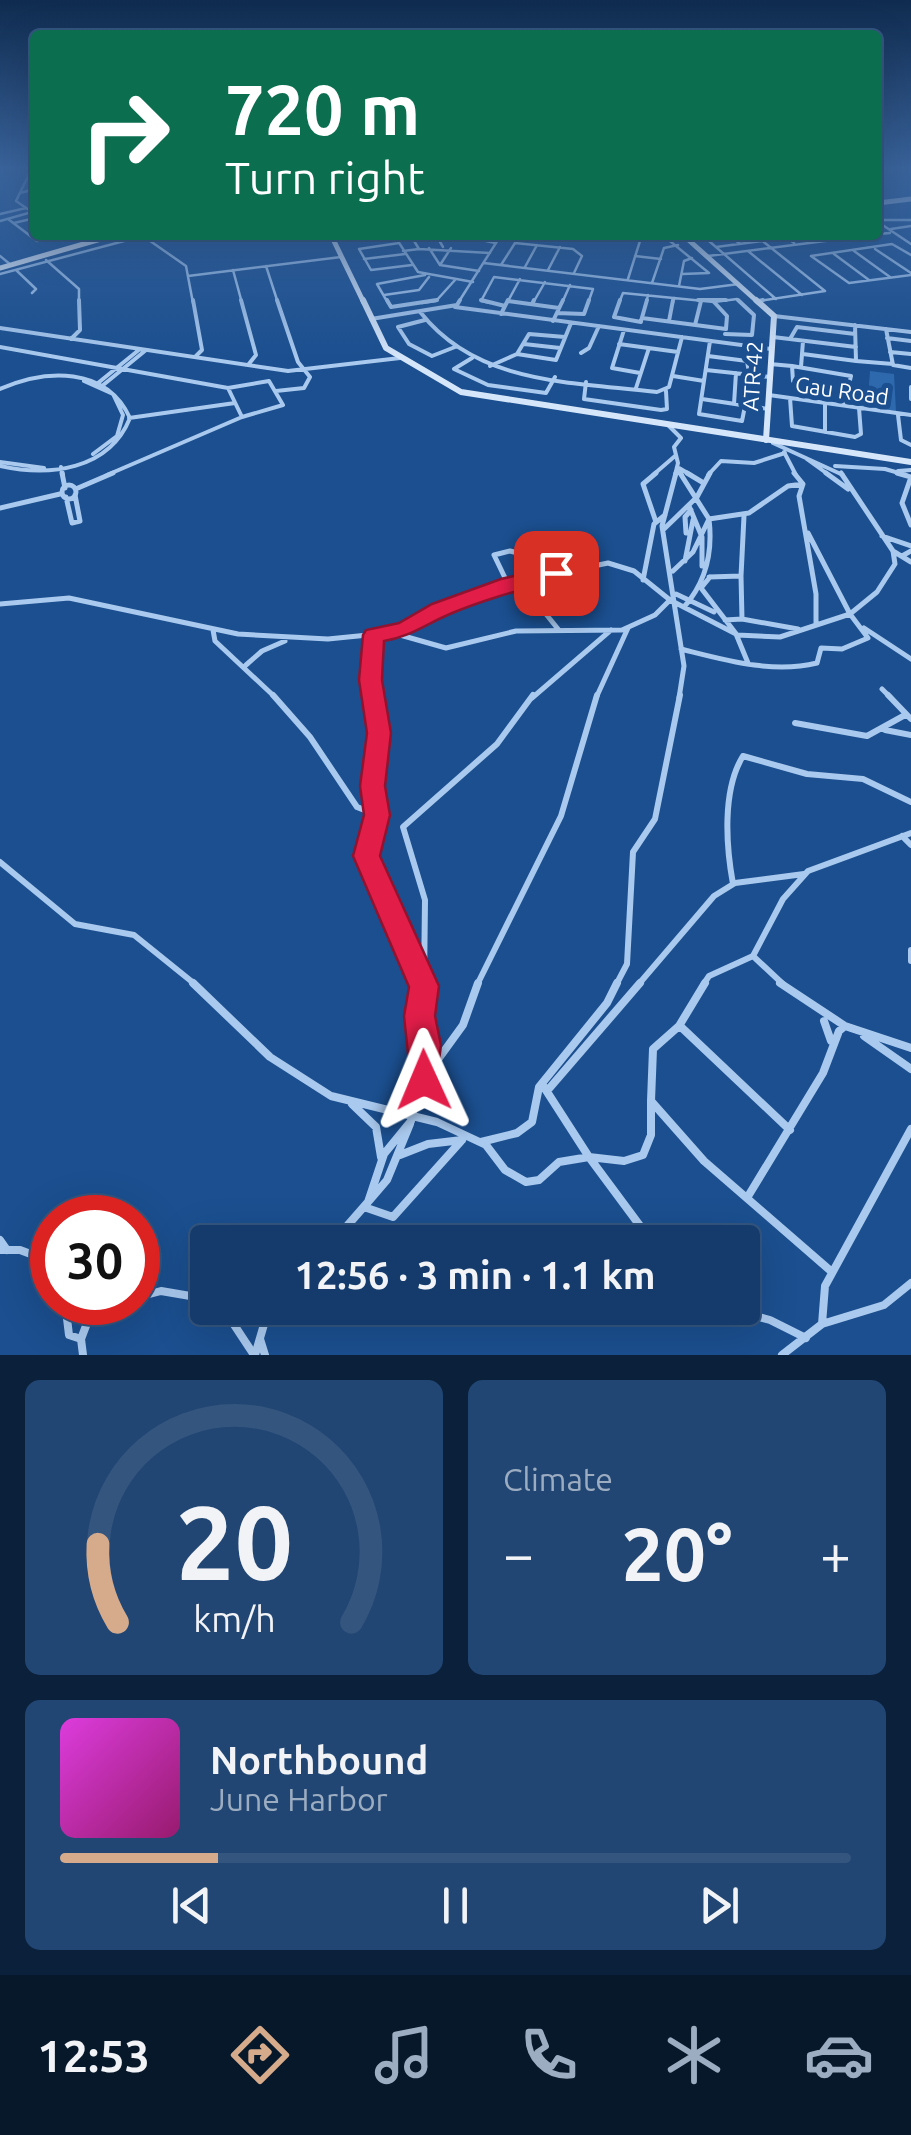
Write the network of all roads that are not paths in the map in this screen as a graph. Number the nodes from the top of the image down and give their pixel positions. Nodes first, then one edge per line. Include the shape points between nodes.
1 (890, 231) edge
2 (911, 237) edge
3 (902, 238) junction
4 (100, 240) edge
5 (125, 240) edge
6 (147, 240) edge
7 (333, 240) edge
8 (392, 240) edge
9 (397, 240) edge
10 (413, 240) edge
11 (439, 240) edge
12 (477, 240) edge
13 (498, 240) edge
14 (644, 240) edge
15 (670, 240) edge
16 (689, 240) edge
17 (708, 240) edge
18 (735, 240) edge
19 (790, 240) edge
20 (813, 240) edge
21 (838, 240) edge
22 (877, 240) edge
23 (480, 241) joint
24 (762, 241) joint
25 (816, 242) junction
26 (496, 243) junction
27 (807, 243) junction
28 (740, 244) junction
29 (911, 244) edge
30 (537, 245) junction
31 (796, 245) junction
32 (678, 246) junction
33 (882, 246) junction
34 (443, 247) junction
35 (716, 247) junction
36 (872, 247) junction
37 (429, 248) junction
38 (452, 248) junction
39 (560, 248) junction
40 (698, 248) junction
41 (771, 248) junction
42 (419, 249) junction
43 (683, 250) junction
44 (852, 250) junction
45 (748, 251) junction
46 (78, 252) junction
47 (404, 252) junction
48 (490, 252) junction
49 (831, 252) junction
50 (725, 254) junction
51 (821, 254) junction
52 (911, 255) edge
53 (0, 256) edge
54 (84, 256) dead end
55 (636, 256) junction
56 (708, 256) junction
57 (341, 257) junction
58 (48, 258) junction
59 (692, 258) junction
60 (364, 259) junction
61 (660, 259) junction
62 (484, 262) junction
63 (412, 265) junction
64 (440, 265) junction
65 (501, 265) junction
66 (266, 266) junction
67 (514, 266) junction
68 (13, 268) junction
69 (525, 268) junction
70 (232, 270) junction
71 (548, 270) junction
72 (0, 271) edge
73 (479, 271) junction
74 (562, 272) junction
75 (574, 274) junction
76 (682, 274) junction
77 (911, 274) edge
78 (188, 276) junction
79 (427, 276) junction
80 (508, 277) junction
81 (892, 278) junction
82 (520, 279) junction
83 (455, 280) junction
84 (628, 280) junction
85 (870, 280) junction
86 (473, 282) junction
87 (544, 282) junction
88 (652, 283) junction
89 (557, 284) junction
90 (739, 284) junction
91 (570, 285) junction
92 (669, 285) junction
93 (679, 286) junction
94 (710, 288) junction
95 (31, 293) dead end
96 (383, 295) junction
97 (648, 295) junction
98 (802, 295) junction
99 (666, 297) junction
100 (674, 298) junction
101 (776, 298) junction
102 (722, 300) junction
103 (701, 301) junction
104 (759, 301) junction
105 (714, 302) junction
106 (506, 303) junction
107 (532, 304) junction
108 (455, 307) junction
109 (558, 310) junction
110 (421, 313) junction
111 (501, 314) junction
112 (774, 316) junction
113 (371, 320) junction
114 (425, 320) junction
115 (642, 320) junction
116 (554, 321) junction
117 (669, 322) junction
118 (571, 323) junction
119 (695, 325) junction
120 (854, 325) junction
121 (599, 326) junction
122 (0, 328) edge
123 (886, 329) junction
124 (624, 330) junction
125 (725, 331) junction
126 (638, 332) junction
127 (911, 332) edge
128 (855, 334) junction
129 (565, 337) junction
130 (772, 337) junction
131 (682, 338) junction
132 (888, 338) junction
133 (71, 339) junction
134 (790, 339) junction
135 (710, 341) junction
136 (804, 341) junction
137 (911, 341) edge
138 (723, 343) junction
139 (524, 344) junction
140 (619, 344) junction
141 (0, 347) edge
142 (856, 347) junction
143 (456, 348) junction
144 (560, 348) junction
145 (648, 348) junction
146 (143, 349) junction
147 (771, 349) junction
148 (678, 352) junction
149 (890, 352) junction
150 (580, 353) dead end
151 (517, 354) junction
152 (804, 354) junction
153 (911, 354) edge
154 (708, 356) junction
155 (195, 357) junction
156 (474, 357) junction
157 (400, 358) junction
158 (856, 361) junction
159 (770, 364) junction
160 (892, 364) junction
161 (248, 365) junction
162 (490, 366) junction
163 (792, 366) junction
164 (119, 367) junction
165 (126, 368) junction
166 (800, 368) junction
167 (911, 368) edge
168 (304, 370) junction
169 (706, 370) junction
170 (640, 373) junction
171 (736, 373) junction
172 (749, 375) junction
173 (672, 376) junction
174 (770, 377) junction
175 (555, 378) junction
176 (704, 381) junction
177 (586, 382) junction
178 (100, 385) junction
179 (836, 387) junction
180 (2, 388) edge
181 (228, 388) junction
182 (911, 388) edge
183 (636, 389) junction
184 (850, 389) junction
185 (276, 391) junction
186 (666, 391) junction
187 (769, 395) junction
188 (847, 396) junction
189 (790, 398) junction
190 (702, 400) junction
191 (911, 400) edge
192 (235, 403) junction
193 (825, 403) junction
194 (734, 404) junction
195 (844, 405) junction
196 (745, 406) junction
197 (859, 408) junction
198 (768, 409) junction
199 (898, 413) junction
200 (911, 415) edge
201 (242, 417) junction
202 (127, 418) junction
203 (668, 425) junction
204 (826, 432) junction
205 (768, 440) junction
206 (911, 445) edge
207 (783, 452) junction
208 (802, 454) junction
209 (675, 456) junction
210 (0, 464) edge
211 (68, 466) junction
212 (833, 466) junction
213 (61, 467) junction
214 (676, 467) junction
215 (852, 467) junction
216 (840, 470) junction
217 (911, 471) edge
218 (702, 482) junction
219 (803, 484) junction
220 (64, 488) junction
221 (76, 490) junction
222 (850, 490) junction
223 (63, 496) junction
224 (697, 497) junction
225 (0, 508) edge
226 (691, 511) junction
227 (744, 514) junction
228 (665, 515) junction
229 (709, 520) junction
230 (656, 522) junction
231 (911, 525) edge
232 (663, 530) junction
233 (808, 534) junction
234 (882, 536) junction
235 (702, 538) junction
236 (911, 548) edge
237 (893, 551) junction
238 (902, 556) junction
239 (685, 562) junction
240 (911, 562) edge
241 (580, 568) junction
242 (672, 571) junction
243 (701, 573) junction
244 (741, 576) junction
245 (710, 577) junction
246 (643, 580) junction
247 (508, 584) junction
248 (701, 588) junction
249 (688, 600) junction
250 (677, 601) junction
251 (0, 604) edge
252 (717, 614) junction
253 (850, 614) junction
254 (742, 619) junction
255 (725, 620) junction
256 (816, 623) junction
257 (861, 627) junction
258 (558, 628) junction
259 (628, 628) junction
260 (213, 630) junction
261 (611, 630) junction
262 (800, 630) junction
263 (392, 633) junction
264 (374, 635) junction
265 (738, 635) junction
266 (289, 640) junction
267 (681, 649) junction
268 (911, 659) edge
269 (748, 663) junction
270 (246, 665) junction
271 (882, 688) dead end
272 (908, 717) edge
273 (795, 723) dead end
274 (886, 730) junction
275 (911, 735) edge
276 (897, 793) junction
277 (911, 794) edge
278 (911, 802) edge
279 (377, 815) junction
280 (911, 833) edge
281 (902, 836) junction
282 (911, 845) edge
283 (0, 862) edge
284 (804, 874) junction
285 (733, 884) junction
286 (911, 950) edge
287 (753, 956) junction
288 (739, 962) junction
289 (911, 962) edge
290 (760, 969) junction
291 (424, 986) junction
292 (824, 1019) junction
293 (679, 1026) junction
294 (845, 1026) junction
295 (857, 1031) junction
296 (832, 1042) junction
297 (911, 1048) edge
298 (911, 1069) edge
299 (424, 1080) junction
300 (544, 1087) junction
301 (651, 1101) junction
302 (351, 1102) junction
303 (416, 1103) junction
304 (411, 1119) junction
305 (430, 1120) junction
306 (911, 1129) edge
307 (790, 1130) junction
308 (466, 1140) junction
309 (480, 1142) junction
310 (907, 1144) edge
311 (399, 1155) junction
312 (590, 1158) junction
313 (382, 1160) junction
314 (746, 1198) junction
315 (366, 1205) junction
316 (348, 1225) edge
317 (639, 1225) edge
318 (0, 1240) edge
319 (4, 1250) edge
320 (30, 1256) edge
321 (832, 1272) junction
322 (911, 1282) edge
323 (160, 1293) edge
324 (190, 1295) edge
325 (760, 1317) edge
326 (822, 1324) junction
327 (68, 1325) edge
328 (87, 1325) edge
329 (235, 1325) edge
330 (263, 1325) edge
331 (259, 1336) junction
332 (808, 1338) junction
333 (82, 1339) junction
334 (83, 1355) edge
335 (255, 1355) edge
336 (265, 1355) edge
337 (782, 1355) edge

1 - 3 street
2 - 3 street
3 - 29 street
4 - 58 main road
5 - 46 street
6 - 78 street via 185,264
7 - 57 main road
8 - 60 street via 360,248
9 - 47 street
10 - 42 street
11 - 34 street
12 - 23 street
13 - 26 street
14 - 55 street
15 - 32 street
16 - 40 main road, ATR-42
17 - 35 street
18 - 28 street
19 - 31 street
20 - 25 street
21 - 25 street
22 - 33 street
23 - 26 street
24 - 28 street
24 - 41 street
25 - 27 street
26 - 48 street
27 - 31 street
27 - 51 street
28 - 35 street
30 - 39 street
30 - 65 street via 512,244
30 - 69 street
31 - 41 street
32 - 43 street
32 - 61 street via 664,248
33 - 36 street
33 - 52 street via 894,244
34 - 37 street
34 - 38 street
35 - 50 street
36 - 44 street
36 - 77 street
37 - 42 street
37 - 64 street
38 - 48 street
38 - 64 street
39 - 71 street
39 - 75 street via 582,255
40 - 43 street
40 - 56 main road, ATR-42
41 - 45 street
41 - 98 street via 825,290
42 - 47 street
43 - 59 street
44 - 49 street
44 - 81 street
45 - 50 street
45 - 98 street
46 - 54 street
46 - 58 street
47 - 60 street
47 - 63 street
48 - 62 street
49 - 51 street
49 - 85 street
50 - 56 street
50 - 101 street
51 - 85 street via 811,256 846,282
53 - 68 street
55 - 61 street
55 - 84 street
56 - 90 main road, ATR-42
57 - 66 street
57 - 113 main road
58 - 68 street
58 - 68 main road
58 - 133 street via 79,289 80,330
59 - 76 street via 684,261
59 - 76 street via 708,274
60 - 63 street via 372,270
61 - 88 street
62 - 65 street
62 - 73 street
63 - 79 street
64 - 73 street
65 - 67 street
66 - 70 street
66 - 168 street
67 - 69 street
67 - 80 street
68 - 72 main road
68 - 95 street
69 - 71 street
70 - 78 street
70 - 161 street via 256,355
71 - 74 street
73 - 86 street
74 - 75 street
74 - 89 street
75 - 84 street
76 - 93 street
77 - 81 street
78 - 155 street via 202,350
79 - 83 street
79 - 96 street via 419,290
79 - 96 street via 378,282
80 - 82 street
80 - 106 street via 492,278 481,301
81 - 85 street
82 - 87 street
82 - 106 street
83 - 86 street
83 - 96 street via 430,302 392,308
84 - 88 street
86 - 108 street
87 - 89 street
87 - 107 street
88 - 92 street
89 - 91 street
90 - 94 street
90 - 104 main road, ATR-42
91 - 109 street
91 - 109 street via 593,289 584,314
92 - 93 street
92 - 99 street
93 - 94 street
94 - 102 street
97 - 99 street
97 - 115 street
97 - 115 street via 622,293 614,317
98 - 101 street
99 - 100 street
100 - 103 street
100 - 117 street
101 - 104 street
102 - 105 street
102 - 125 street via 738,300 754,316 751,336
103 - 105 street
103 - 119 street
104 - 112 main road, ATR-42
105 - 125 street via 727,316
106 - 107 street
106 - 111 street
107 - 109 street
108 - 110 street
108 - 111 street
109 - 116 street
110 - 113 street
110 - 114 street
111 - 116 street
112 - 120 street
112 - 130 main road, ATR-42
113 - 157 main road via 382,343
114 - 143 street via 433,334
114 - 143 street via 398,327 409,344 432,356
115 - 117 street
115 - 126 street
116 - 118 street
117 - 119 street
118 - 121 street
118 - 129 street
119 - 125 street
120 - 123 street
120 - 128 street
121 - 124 street
121 - 150 street
122 - 133 street
123 - 127 street
123 - 132 street
124 - 126 street
124 - 140 street
125 - 138 street
126 - 131 street
128 - 134 street via 799,327
128 - 142 street
129 - 139 street via 531,333
129 - 144 street
130 - 134 street
130 - 147 main road, ATR-42
131 - 135 street
131 - 148 street
132 - 137 street
132 - 149 street
133 - 146 street
134 - 136 street
135 - 138 street
135 - 154 street
136 - 142 street
136 - 152 street
138 - 147 street
139 - 144 street
139 - 151 street
140 - 145 street
140 - 170 street via 612,368
141 - 164 street
142 - 158 street
143 - 156 street
144 - 151 street via 556,360
145 - 148 street
145 - 170 street
146 - 155 street
146 - 164 street
146 - 165 street
147 - 159 main road, ATR-42
148 - 173 street
149 - 153 street
149 - 160 street
151 - 162 street
152 - 158 street
152 - 166 street
154 - 169 street
154 - 172 street via 748,362
155 - 161 street
156 - 162 street
156 - 175 street via 454,369 488,385 544,393
157 - 168 street
157 - 203 main road via 469,395
158 - 160 street
159 - 163 street
159 - 174 main road, ATR-42
160 - 167 street
161 - 168 street
162 - 175 street
163 - 166 street
163 - 179 street via 793,381
164 - 165 street
164 - 178 street
165 - 178 street
165 - 181 street
166 - 184 street via 850,375
168 - 185 street via 310,377 306,387
169 - 171 street
169 - 176 street
170 - 183 street
171 - 172 street
171 - 194 street
172 - 174 street
173 - 176 street
173 - 186 street
174 - 187 main road, ATR-42
175 - 177 street
176 - 190 street
177 - 183 street
177 - 186 street via 582,398 661,410 667,409
178 - 180 street via 58,378
178 - 202 street
179 - 184 street
179 - 188 street
181 - 185 street via 266,380
181 - 192 street
182 - 191 street
183 - 186 street
184 - 188 street
185 - 201 street via 282,408
187 - 189 street, Gau Road
187 - 198 main road, ATR-42
188 - 195 street
189 - 193 street, Gau Road
189 - 204 street via 790,426
190 - 194 street
190 - 196 street via 701,415 739,421
192 - 201 street
192 - 202 street
193 - 195 street, Gau Road
193 - 204 street
194 - 196 street
195 - 197 street, Gau Road
196 - 198 street
197 - 199 street, Gau Road
197 - 204 street via 860,436
198 - 205 main road, ATR-42
199 - 200 street, Gau Road
199 - 206 street via 901,440
201 - 221 street
202 - 211 street via 122,437 108,450
203 - 205 main road
203 - 209 street via 681,437
205 - 207 street
205 - 217 main road
207 - 208 street
207 - 218 street via 754,463 721,462
207 - 219 street
208 - 212 street
208 - 222 street
209 - 214 street
209 - 230 street via 643,484
210 - 213 street via 25,472
211 - 213 street
211 - 221 street
212 - 215 street
212 - 216 street
213 - 220 street
214 - 218 street
214 - 224 street
214 - 228 street
215 - 216 street
215 - 217 street
216 - 222 street
217 - 231 street via 902,503
218 - 224 street
219 - 227 street via 788,486
219 - 233 street via 799,496
220 - 221 street
220 - 223 street
221 - 223 street
221 - 223 street via 80,521 74,524
222 - 234 street
223 - 225 street
224 - 226 street
224 - 229 street
226 - 232 street
226 - 235 street
226 - 239 street
227 - 229 street
227 - 244 street
228 - 230 street
228 - 232 street
229 - 235 street
229 - 243 street via 715,542
230 - 246 street
232 - 242 street
233 - 253 street
233 - 256 street
234 - 236 street
234 - 237 street
235 - 239 street
235 - 243 street
236 - 238 street
237 - 238 street
237 - 253 street via 895,564 883,582
238 - 240 street
239 - 242 street
241 - 246 street via 616,564
241 - 247 street
241 - 247 street via 499,551 494,558
242 - 250 street
243 - 245 street
243 - 248 street
244 - 245 street
244 - 254 street
245 - 248 street
246 - 250 street
247 - 258 street via 532,598
247 - 263 street
248 - 249 street
248 - 252 street
249 - 250 street
249 - 250 street
249 - 252 street
250 - 259 street
250 - 265 street
250 - 267 street
251 - 260 street via 69,598
252 - 255 street
253 - 256 street
253 - 257 street
254 - 255 street
254 - 262 street
255 - 265 street
256 - 262 street
257 - 268 street
257 - 269 street via 867,640 821,648 813,665
258 - 261 street
258 - 263 street via 493,634 446,648
259 - 261 street
259 - 299 street via 598,690 561,816 485,963 463,1025
260 - 266 street
260 - 270 street via 216,641
261 - 291 street via 536,692 497,744 403,827 425,900
262 - 265 street via 774,638
263 - 264 street
264 - 266 street
264 - 279 street
265 - 269 street
266 - 270 street
267 - 269 street
267 - 300 street via 683,690 656,819 633,852 627,964 607,1003
270 - 279 street via 312,738 357,807
271 - 272 street
272 - 274 street
273 - 274 street via 868,736
274 - 275 street
276 - 277 street
276 - 278 street
276 - 285 street via 863,779 807,774 743,756 730,795
279 - 291 street via 368,863
280 - 281 street
281 - 282 street
281 - 284 street
283 - 302 street via 75,924 134,936 190,979 270,1058
284 - 285 street
284 - 287 street via 772,913
285 - 300 street via 714,896
286 - 289 street
287 - 288 street
287 - 290 street
288 - 290 street
288 - 293 street via 709,976
290 - 292 street via 801,994
291 - 299 street
292 - 294 street
292 - 296 street
293 - 301 street via 653,1049
293 - 307 street
294 - 295 street
294 - 296 street
295 - 297 street
295 - 298 street
296 - 307 street via 825,1069
299 - 303 street
300 - 309 street via 524,1130
300 - 312 street
301 - 312 street via 653,1138 645,1154 629,1164
301 - 314 street
302 - 304 street
302 - 313 street via 376,1127
303 - 304 street
303 - 305 street
304 - 305 street
304 - 311 street
304 - 313 street
305 - 308 street
306 - 310 street
307 - 314 street
308 - 309 street
308 - 311 street
308 - 315 street via 394,1217
309 - 312 street via 526,1182 539,1180 559,1162
310 - 321 street
311 - 315 street
312 - 317 street
313 - 315 street
314 - 321 street
315 - 316 street
318 - 319 street
319 - 320 street
321 - 326 street
322 - 326 street via 884,1304
323 - 324 street
325 - 332 street
326 - 332 street
327 - 333 street via 70,1335
328 - 333 street
329 - 335 street
330 - 331 street
331 - 335 street
331 - 336 street
332 - 337 street
333 - 334 street

